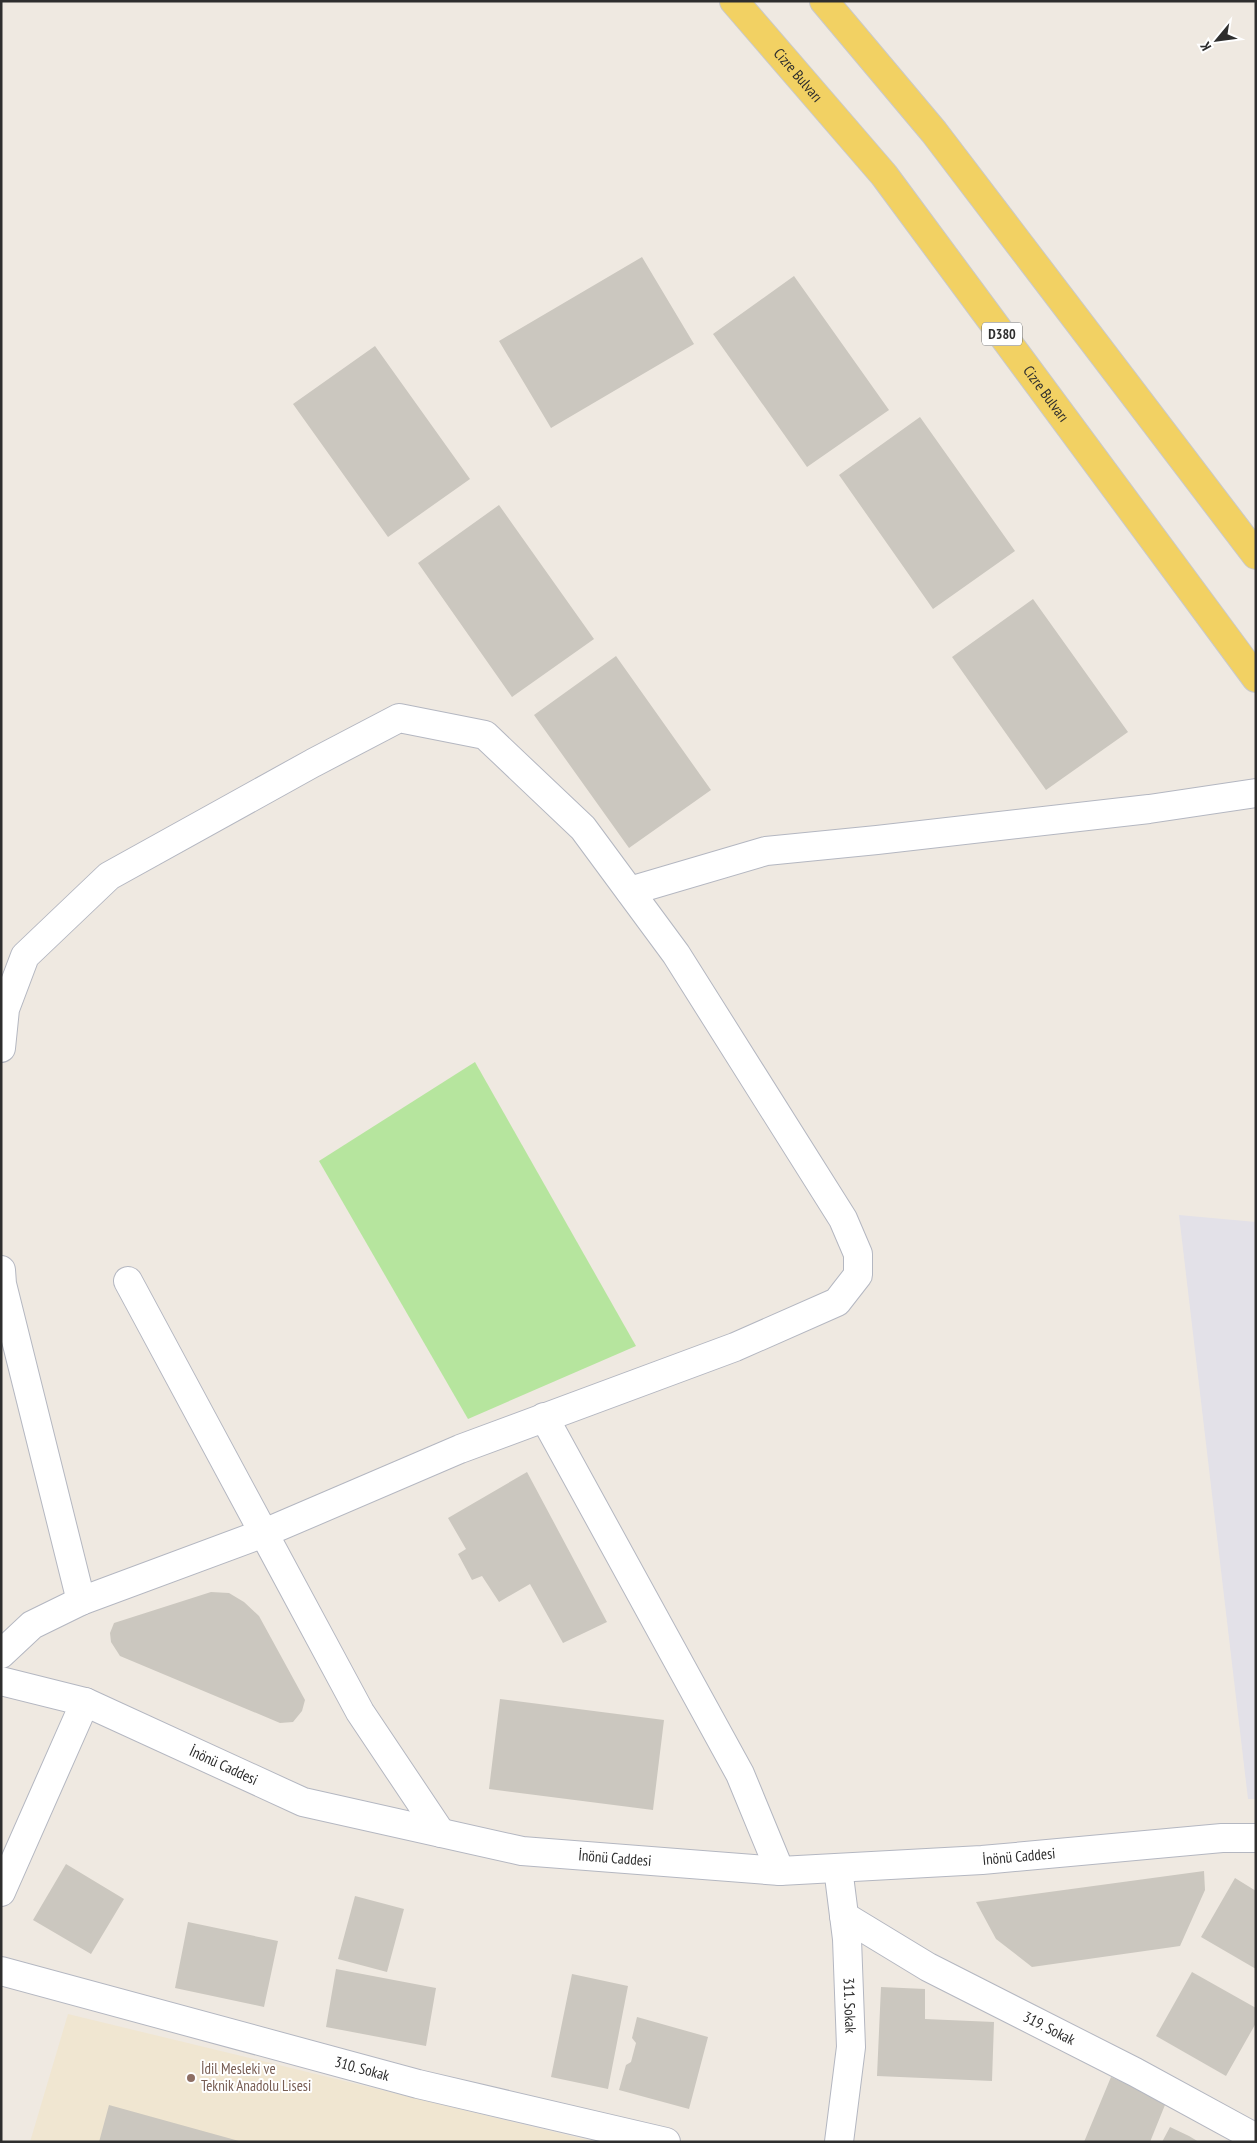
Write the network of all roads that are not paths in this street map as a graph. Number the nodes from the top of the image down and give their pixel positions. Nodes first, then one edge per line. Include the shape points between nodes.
1 (734, 1) edge
2 (824, 1) edge
3 (1256, 555) edge
4 (1256, 678) edge
5 (1256, 793) edge
6 (630, 891) junction
7 (1, 1048) edge
8 (1, 1270) edge
9 (128, 1281) dead end
10 (544, 1417) junction
11 (264, 1533) junction
12 (81, 1601) junction
13 (1, 1654) edge
14 (1, 1681) edge
15 (85, 1702) junction
16 (442, 1833) junction
17 (1256, 1838) edge
18 (838, 1868) junction
19 (780, 1871) junction
20 (1, 1892) edge
21 (844, 1916) junction
22 (1, 1971) edge
23 (1256, 2138) edge
24 (666, 2142) edge
25 (839, 2142) edge

1 - 4 main road, Cizre Bulvarı / D380 via 884,175
2 - 3 main road via 934,132
5 - 6 street via 1149,809 766,851
6 - 7 street via 584,828 485,735 399,718 109,876 25,956 5,1009
6 - 10 street via 676,954 843,1219 858,1254 858,1275 837,1302 735,1347
8 - 12 street
9 - 11 street
10 - 11 street via 460,1449
10 - 19 street via 740,1774
11 - 12 street
11 - 16 street via 360,1712
12 - 13 street via 32,1625
14 - 15 street, İnönü Caddesi
15 - 16 street, İnönü Caddesi via 303,1802
15 - 20 street
16 - 19 street, İnönü Caddesi via 522,1851
17 - 18 street, İnönü Caddesi
18 - 19 street, İnönü Caddesi
18 - 21 street, 311. Sokak
21 - 23 street, 319. Sokak via 928,1967 1135,2072
21 - 25 street, 311. Sokak via 851,2047
22 - 24 street, 310. Sokak via 418,2084

